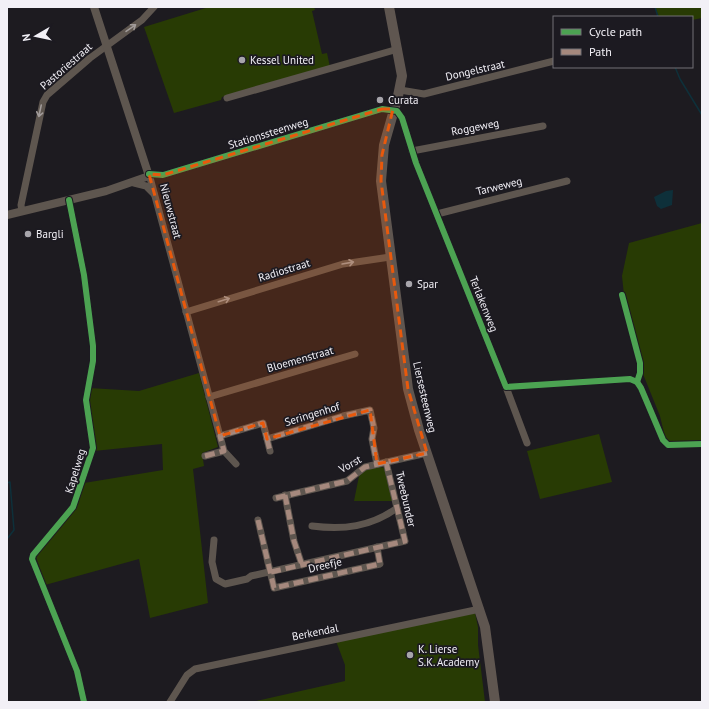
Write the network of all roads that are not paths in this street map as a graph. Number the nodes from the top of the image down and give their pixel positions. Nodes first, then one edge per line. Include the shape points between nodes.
1 (94, 7) edge
2 (154, 7) edge
3 (389, 7) edge
4 (106, 46) junction
5 (398, 50) junction
6 (553, 61) edge
7 (400, 90) junction
8 (226, 98) dead end
9 (393, 109) junction
10 (543, 126) dead end
11 (412, 151) junction
12 (149, 174) junction
13 (568, 181) dead end
14 (134, 183) junction
15 (156, 197) junction
16 (70, 200) junction
17 (22, 211) junction
18 (437, 214) junction
19 (7, 215) edge
20 (390, 257) junction
21 (186, 312) junction
22 (354, 354) dead end
23 (506, 387) junction
24 (209, 397) junction
25 (220, 436) junction
26 (267, 439) junction
27 (527, 443) dead end
28 (702, 444) edge
29 (224, 451) junction
30 (270, 451) dead end
31 (427, 453) junction
32 (205, 456) dead end
33 (386, 462) junction
34 (236, 464) dead end
35 (377, 464) junction
36 (285, 495) junction
37 (276, 498) dead end
38 (397, 508) junction
39 (258, 520) dead end
40 (312, 526) dead end
41 (214, 540) dead end
42 (404, 541) joint
43 (377, 548) junction
44 (302, 565) junction
45 (271, 572) junction
46 (480, 609) junction
47 (84, 702) edge
48 (170, 702) edge
49 (495, 702) edge

1 - 4 street, Nieuwstraat
4 -> 2 street, Pastoriestraat via 142,20
3 - 5 main road, Liersesteenweg
4 - 12 street, Nieuwstraat
4 -> 17 street, Pastoriestraat via 43,102 21,205
5 - 7 main road, Liersesteenweg via 402,70
5 - 8 street
6 - 7 street, Dongelstraat via 424,94
7 - 9 main road, Liersesteenweg
9 - 11 street, Terlakenweg via 400,114
9 - 12 street, Stationssteenweg via 382,109 163,175
9 - 20 main road, Liersesteenweg via 381,167
10 - 11 street, Roggeweg
11 - 18 street, Terlakenweg
12 - 14 street, Stationssteenweg via 147,178
12 - 15 street, Nieuwstraat
13 - 18 street, Tarweweg
14 - 15 street via 146,186
14 - 16 street, Stationssteenweg
15 - 21 street, Nieuwstraat
16 - 17 street, Stationssteenweg
16 - 47 street, Kapelweg via 84,275 93,346 86,400 93,448 73,507 32,559 75,665
17 - 19 street, Stationssteenweg
18 - 23 street, Terlakenweg
21 -> 20 street, Radiostraat via 343,264
20 - 31 main road, Liersesteenweg via 408,389
21 - 24 street, Nieuwstraat
22 - 24 street, Bloemenstraat
23 - 27 street, Terlakenweg
23 - 28 street via 630,379 637,382 641,388 663,440 668,445
24 - 25 street, Nieuwstraat
25 - 26 street via 263,423
25 - 29 street
26 - 30 street
26 - 35 street, Seringenhof via 370,410
29 - 32 street
29 - 34 street
31 - 33 street, Vorst
31 - 46 main road, Liersesteenweg
33 - 35 street, Vorst
33 - 38 street, Tweebunder
35 - 36 street, Vorst via 365,467 347,481
36 - 37 street, Vorst
36 - 44 street via 294,541
38 - 40 street via 385,516 357,527
38 - 42 street, Tweebunder
39 - 45 street, Dreefje
41 - 45 street via 212,562 216,579 225,584
42 - 43 street, Dreefje
43 - 44 street, Dreefje
43 - 45 street, Dreefje via 380,564 274,588
44 - 45 street, Dreefje
46 - 48 street, Berkendal via 195,669 187,675
46 - 49 main road, Liersesteenweg via 485,627

